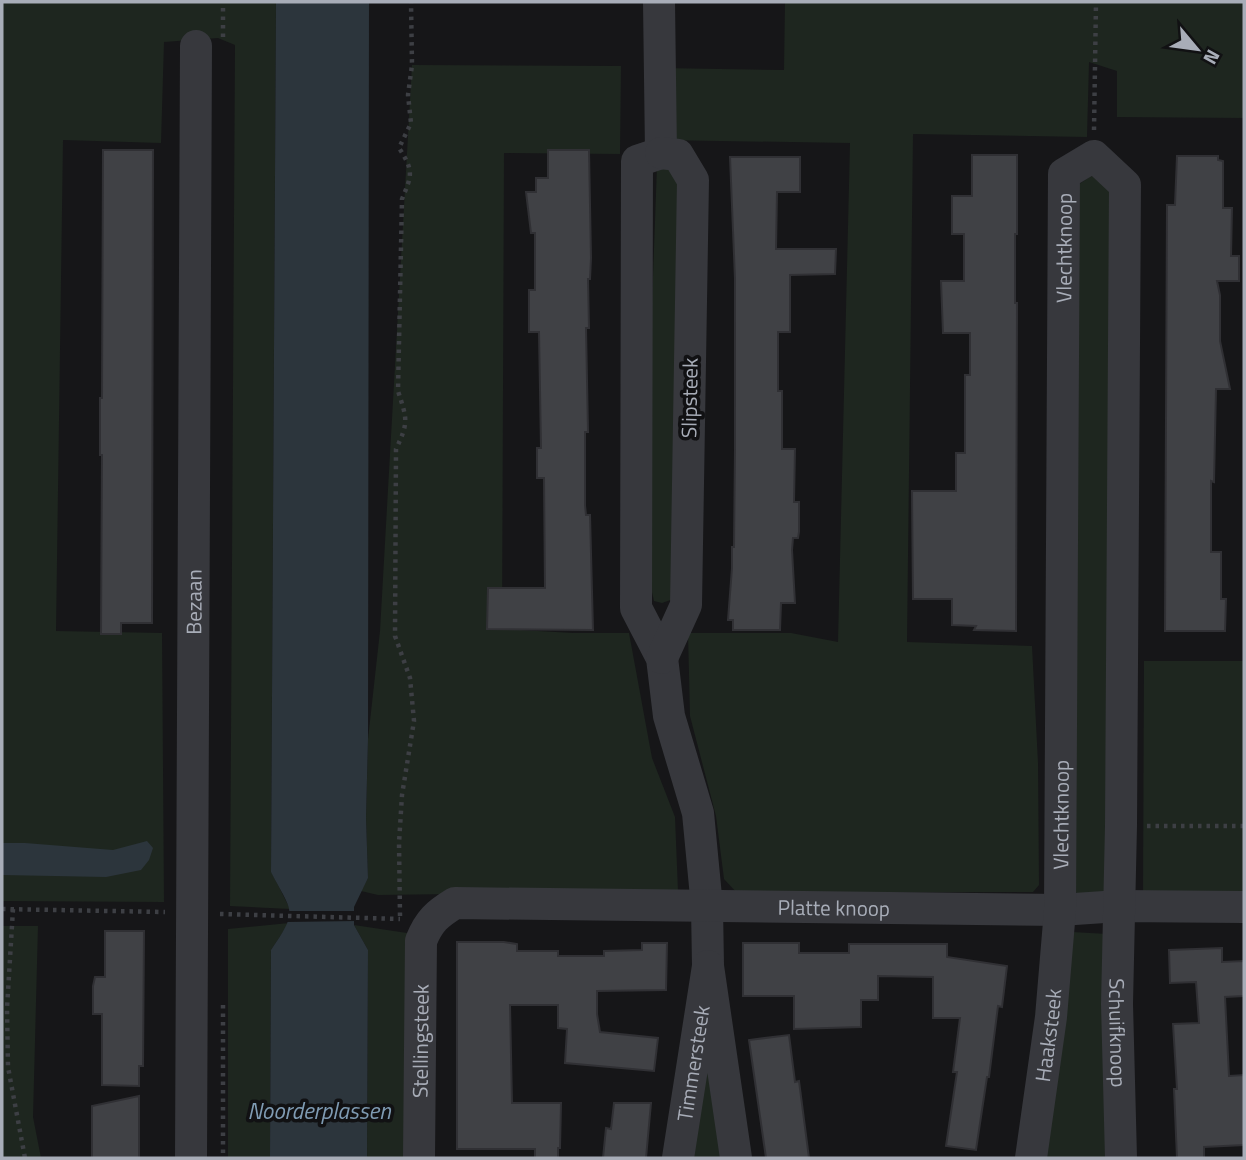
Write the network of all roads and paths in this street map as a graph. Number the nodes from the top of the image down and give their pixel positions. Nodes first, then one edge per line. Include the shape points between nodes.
1 (411, 2) edge
2 (659, 2) edge
3 (1096, 2) edge
4 (196, 46) dead end
5 (661, 153) junction
6 (1094, 156) junction
7 (662, 658) junction
8 (1244, 826) edge
9 (1121, 827) junction
10 (1119, 906) junction
11 (707, 907) junction
12 (1244, 907) edge
13 (2, 909) edge
14 (13, 909) junction
15 (1060, 910) junction
16 (208, 913) junction
17 (414, 922) junction
18 (708, 966) junction
19 (25, 1158) edge
20 (191, 1158) edge
21 (419, 1158) edge
22 (678, 1158) edge
23 (736, 1158) edge
24 (1031, 1158) edge
25 (1121, 1158) edge

1 - 17 path via 411,123 400,148 411,166 401,200 398,391 406,428 396,449 395,636 410,678 414,721 398,843
2 - 5 street
3 - 6 path
4 - 16 street, Bezaan
5 - 7 street via 637,161 636,608
5 - 7 street, Slipsteek via 678,155 693,180 686,605
6 - 9 street via 1125,185
6 - 15 street, Vlechtknoop via 1064,174
7 - 11 street via 669,716 698,813
8 - 9 path
9 - 10 street
10 - 12 street, Platte knoop
10 - 15 street, Platte knoop
10 - 25 street, Schuifknoop
11 - 15 street, Platte knoop
11 - 17 street, Platte knoop via 455,903
11 - 18 street, Timmersteek
13 - 14 path
14 - 16 path
14 - 19 path via 8,1068
15 - 24 street, Haaksteek
16 - 17 path
16 - 20 street, Bezaan
17 - 21 street, Stellingsteek via 421,941
18 - 22 street, Timmersteek
18 - 23 street, Timmersteek

